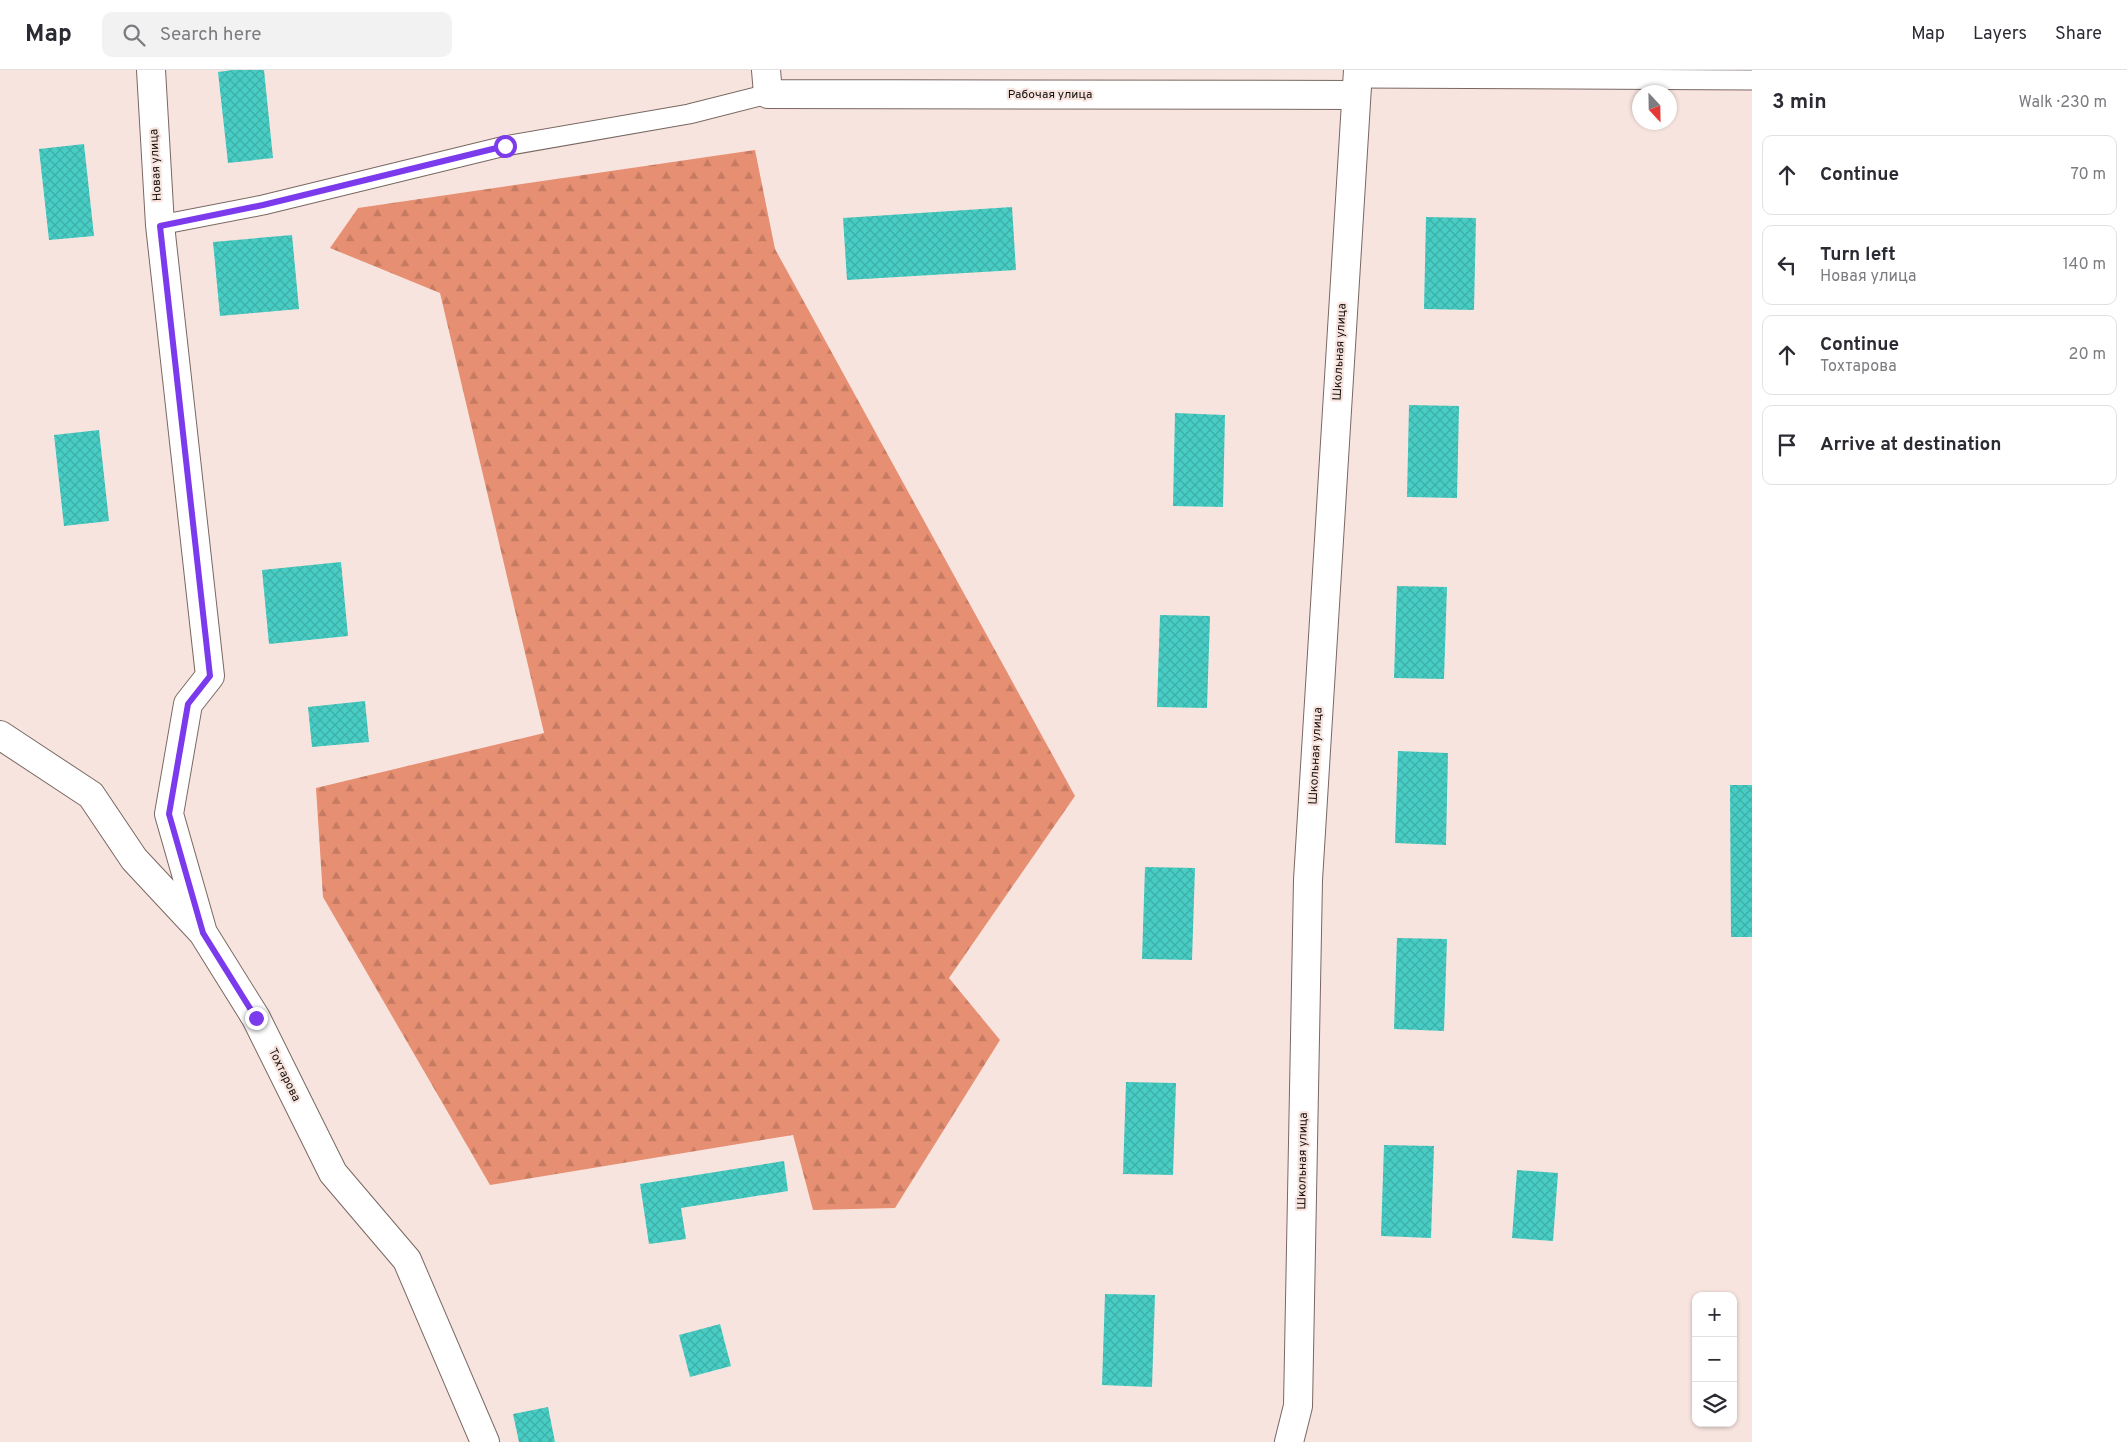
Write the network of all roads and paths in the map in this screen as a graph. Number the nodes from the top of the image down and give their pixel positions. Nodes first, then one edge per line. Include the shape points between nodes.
1 (151, 70) edge
2 (1752, 80) edge
3 (1357, 81) edge
4 (767, 82) edge
5 (160, 226) junction
6 (0, 735) edge
7 (203, 933) junction
8 (485, 1442) edge
9 (1289, 1442) edge

1 - 5 street, Новая улица
2 - 3 lane
3 - 4 street, Рабочая улица
3 - 9 street, Школьная улица via 1308,880 1298,1406
4 - 5 lane via 689,114 505,146 263,205
5 - 7 street, Новая улица via 210,676 188,704 169,814
6 - 7 street, Тохтарова via 92,795 134,859
7 - 8 street, Тохтарова via 256,1018 333,1173 407,1260

